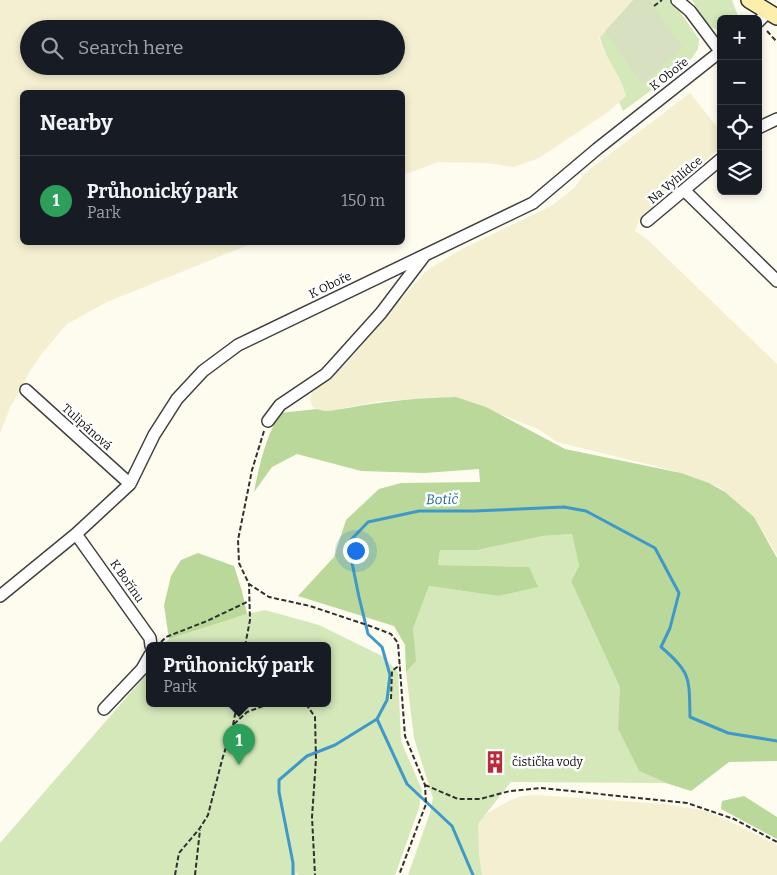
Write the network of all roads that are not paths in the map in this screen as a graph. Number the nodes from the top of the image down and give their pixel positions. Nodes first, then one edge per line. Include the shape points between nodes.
1 (677, 0) edge
2 (748, 0) edge
3 (768, 17) edge
4 (717, 46) edge
5 (717, 54) edge
6 (777, 120) edge
7 (762, 126) edge
8 (717, 162) edge
9 (684, 190) junction
10 (646, 221) dead end
11 (426, 253) junction
12 (777, 281) edge
13 (26, 390) dead end
14 (268, 422) road end
15 (130, 484) junction
16 (76, 534) junction
17 (0, 596) edge
18 (150, 642) edge
19 (146, 662) edge
20 (104, 709) dead end

1 - 4 street via 690,11
2 - 3 main road
5 - 11 street, K Oboře via 533,203
6 - 7 street
8 - 9 street, Na Vyhlídce
9 - 10 street, Na Vyhlídce
9 - 12 street
11 - 14 street via 381,313 336,364 280,405
11 - 15 street, K Oboře via 238,345 203,371 177,399 154,435
13 - 15 street, Tulipánová
15 - 16 street, K Oboře
16 - 17 street, K Oboře
16 - 18 street, K Bořínu
19 - 20 street

